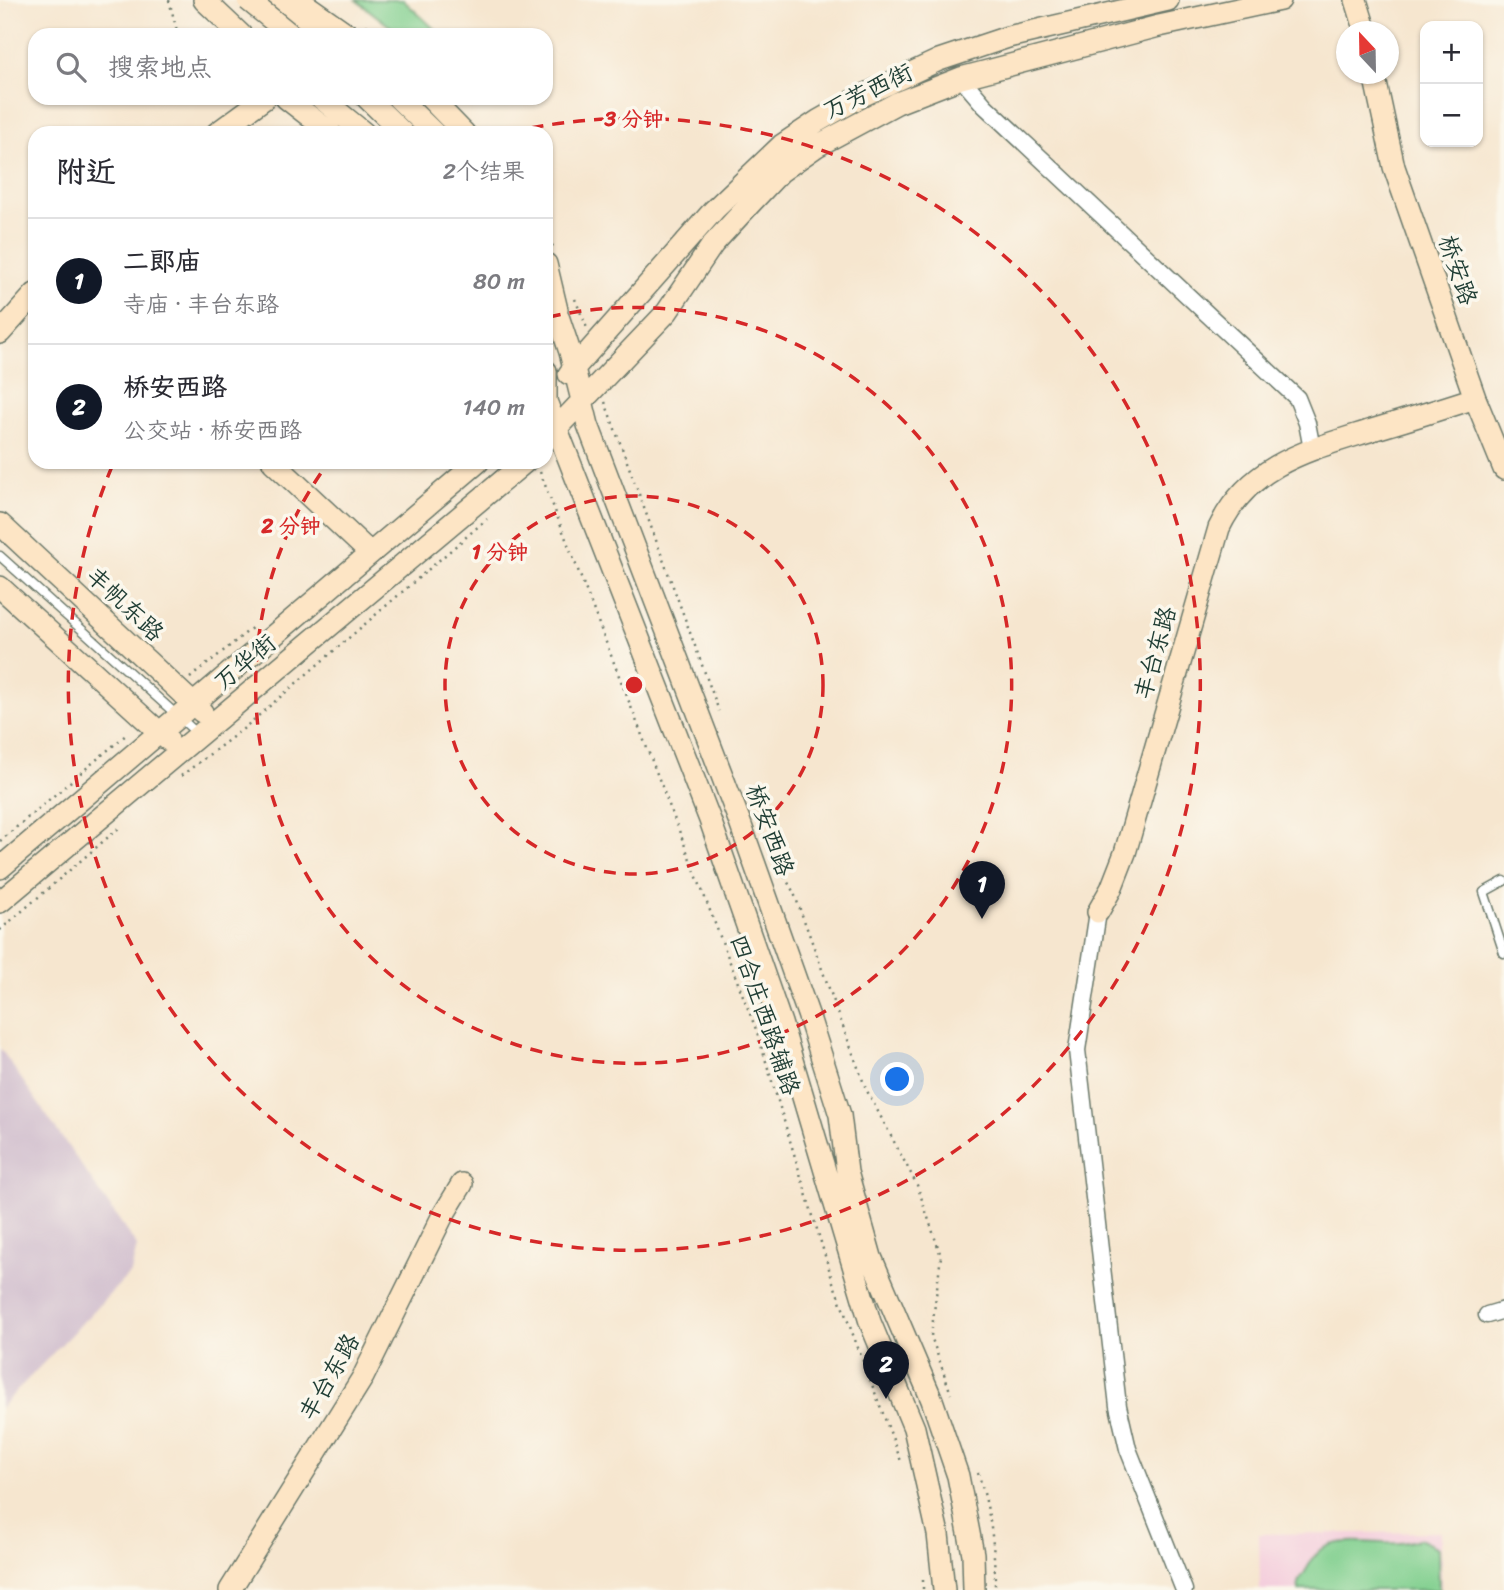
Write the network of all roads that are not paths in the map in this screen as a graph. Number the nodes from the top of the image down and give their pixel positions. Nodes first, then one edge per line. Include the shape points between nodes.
1 (204, 0) edge
2 (248, 0) edge
3 (278, 0) edge
4 (299, 0) edge
5 (1168, 0) edge
6 (1280, 0) edge
7 (1356, 0) edge
8 (1363, 21) edge
9 (234, 28) edge
10 (282, 28) edge
11 (312, 28) edge
12 (339, 28) edge
13 (961, 78) junction
14 (1376, 84) edge
15 (255, 105) edge
16 (295, 105) edge
17 (330, 105) edge
18 (374, 105) edge
19 (405, 105) edge
20 (437, 105) edge
21 (227, 126) edge
22 (322, 126) edge
23 (355, 126) edge
24 (396, 126) edge
25 (427, 126) edge
26 (457, 126) edge
27 (553, 294) edge
28 (28, 302) edge
29 (553, 308) edge
30 (559, 319) junction
31 (0, 333) edge
32 (574, 368) junction
33 (553, 393) edge
34 (1475, 398) junction
35 (582, 401) junction
36 (553, 432) edge
37 (553, 435) edge
38 (1312, 449) junction
39 (280, 469) edge
40 (470, 469) edge
41 (517, 469) edge
42 (1504, 469) edge
43 (0, 524) edge
44 (370, 553) junction
45 (0, 556) edge
46 (0, 587) edge
47 (185, 710) junction
48 (206, 729) junction
49 (159, 732) junction
50 (180, 751) junction
51 (0, 868) edge
52 (1504, 881) edge
53 (0, 902) edge
54 (1098, 912) joint
55 (1504, 953) edge
56 (462, 1184) dead end
57 (1504, 1311) edge
58 (1487, 1315) dead end
59 (230, 1590) edge
60 (944, 1590) edge
61 (974, 1590) edge
62 (1184, 1590) edge

1 - 9 main road
2 - 10 main road, bridge
3 - 11 main road
4 - 12 main road
5 - 32 main road, 万芳西街 via 1009,37 939,60 818,121 782,145 714,210
6 - 13 main road, 万芳西街
7 - 8 main road
13 - 35 main road, 万芳西街 via 897,103 817,146 780,172 713,244 667,312
13 - 38 street via 985,106 1297,398
14 - 34 main road, 桥安路 via 1394,167
15 - 21 main road
16 - 22 main road
17 - 23 main road
18 - 24 main road
19 - 25 main road
20 - 26 main road
27 - 30 main road
28 - 31 main road
29 - 30 main road, 桥安西路
30 - 32 main road, 桥安西路
32 - 33 main road
32 - 35 main road, 桥安西路
34 - 38 main road
34 - 42 main road, 桥安路
35 - 36 main road
35 - 61 main road, 桥安西路 via 808,1014 840,1115 847,1172 871,1257 932,1401 958,1476 973,1554
37 - 60 main road via 710,820 780,1023 870,1322 914,1428 938,1534
38 - 54 main road, 丰台东路 via 1287,459 1247,486 1230,505 1219,528 1125,853
39 - 44 main road
40 - 44 main road, 万华街
41 - 48 main road, 万华街
43 - 47 main road, 丰帆东路
44 - 47 main road, 万华街
45 - 47 lane
46 - 49 main road
47 - 48 main road, 丰帆东路
47 - 49 main road, 万华街
48 - 50 main road, 万华街
49 - 50 main road
49 - 51 main road, 万华街
50 - 53 main road, 万华街
52 - 55 lane via 1483,892
54 - 62 street via 1077,1049 1118,1406 1128,1448
56 - 59 main road, 丰台东路 via 363,1377
57 - 58 street

